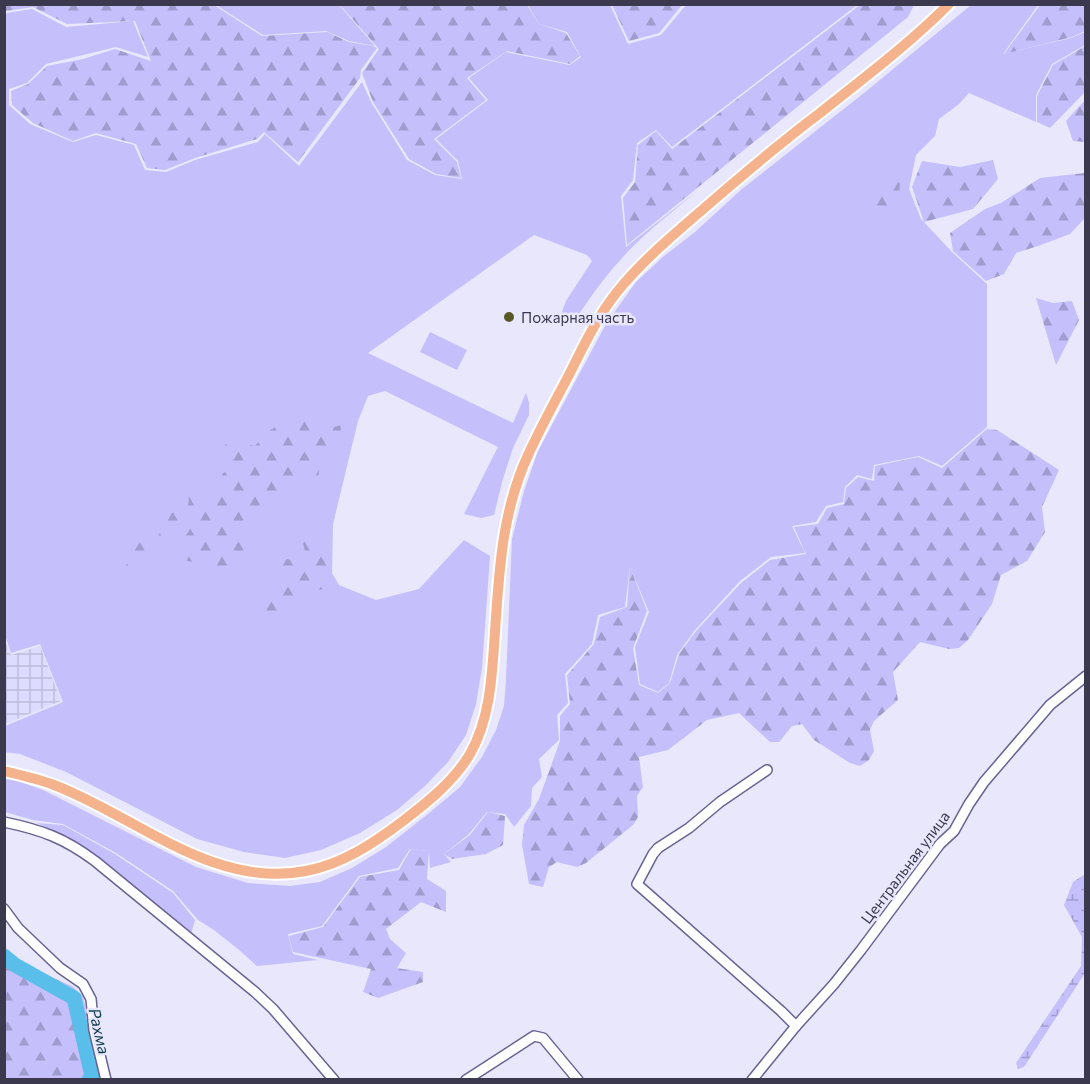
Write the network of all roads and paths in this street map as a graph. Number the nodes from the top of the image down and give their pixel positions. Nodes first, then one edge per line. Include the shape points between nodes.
1 (950, 4) edge
2 (1086, 676) edge
3 (767, 770) dead end
4 (4, 771) edge
5 (4, 822) edge
6 (4, 909) edge
7 (796, 1026) junction
8 (105, 1080) edge
9 (334, 1080) edge
10 (466, 1080) edge
11 (578, 1080) edge
12 (752, 1080) edge

1 - 4 main road via 694,217 614,295 586,340 528,455 509,507 500,559 489,698 476,741 454,775 417,810 371,844 332,864 268,874 218,864 166,842 56,785
2 - 7 street, Центральная улица via 1050,705 984,782 954,831 834,984
3 - 7 street via 658,848 637,884
5 - 9 street via 48,833 95,861 255,992
6 - 8 street via 18,928 82,984 91,999
7 - 12 street, Центральная улица
10 - 11 street via 534,1036 543,1038

